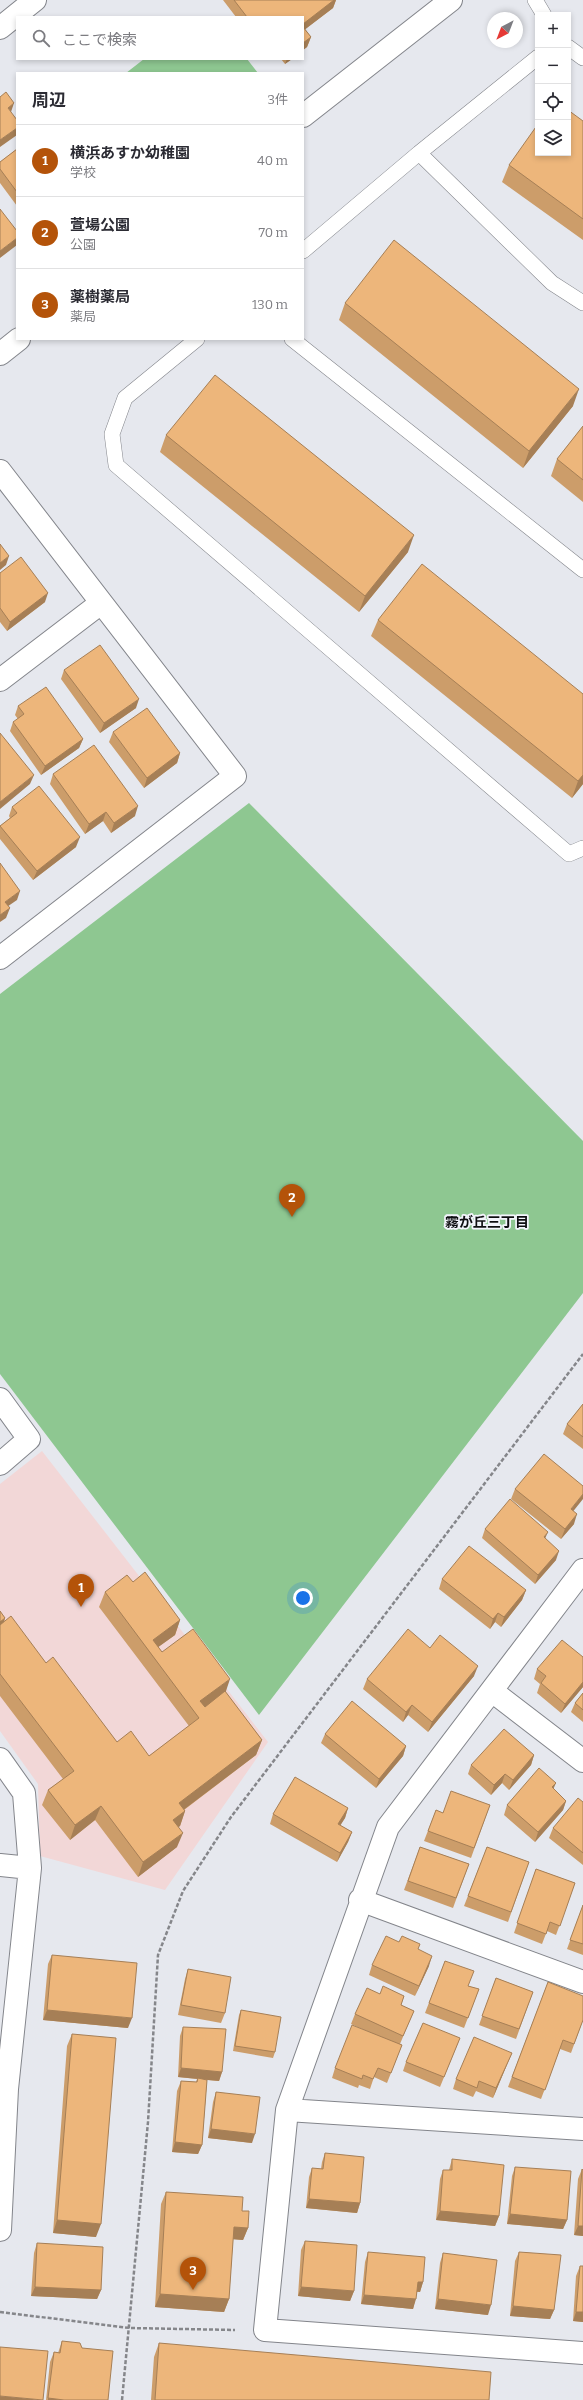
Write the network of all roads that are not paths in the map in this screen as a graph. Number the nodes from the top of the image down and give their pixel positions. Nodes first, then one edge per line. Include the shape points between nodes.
1 (35, 0) edge
2 (451, 0) edge
3 (535, 0) edge
4 (542, 12) edge
5 (0, 28) edge
6 (570, 48) edge
7 (583, 58) edge
8 (535, 59) edge
9 (304, 115) edge
10 (419, 153) junction
11 (304, 250) edge
12 (583, 303) edge
13 (18, 340) edge
14 (196, 340) edge
15 (293, 340) edge
16 (0, 354) edge
17 (0, 471) edge
18 (583, 570) edge
19 (101, 602) junction
20 (0, 680) edge
21 (583, 848) edge
22 (0, 958) edge
23 (0, 1399) edge
24 (0, 1464) edge
25 (583, 1570) edge
26 (492, 1691) junction
27 (0, 1759) edge
28 (583, 1761) edge
29 (0, 1865) edge
30 (30, 1868) junction
31 (360, 1900) junction
32 (583, 1982) edge
33 (4, 2089) edge
34 (287, 2110) junction
35 (583, 2129) edge
36 (0, 2230) edge
37 (583, 2353) edge

1 - 5 street
2 - 9 street
3 - 4 lane
6 - 7 lane
8 - 10 lane
10 - 11 lane
10 - 12 lane via 552,283
13 - 16 street
14 - 21 lane via 125,398 112,434 116,466 569,854
15 - 18 lane
17 - 19 street
19 - 20 street
19 - 22 street via 235,776
23 - 24 street via 29,1439
25 - 26 street
26 - 28 street
26 - 31 street via 388,1827
27 - 30 street via 24,1793
29 - 30 street
30 - 33 street
31 - 32 street
31 - 34 street
33 - 36 street
34 - 35 street
34 - 37 street via 265,2330

